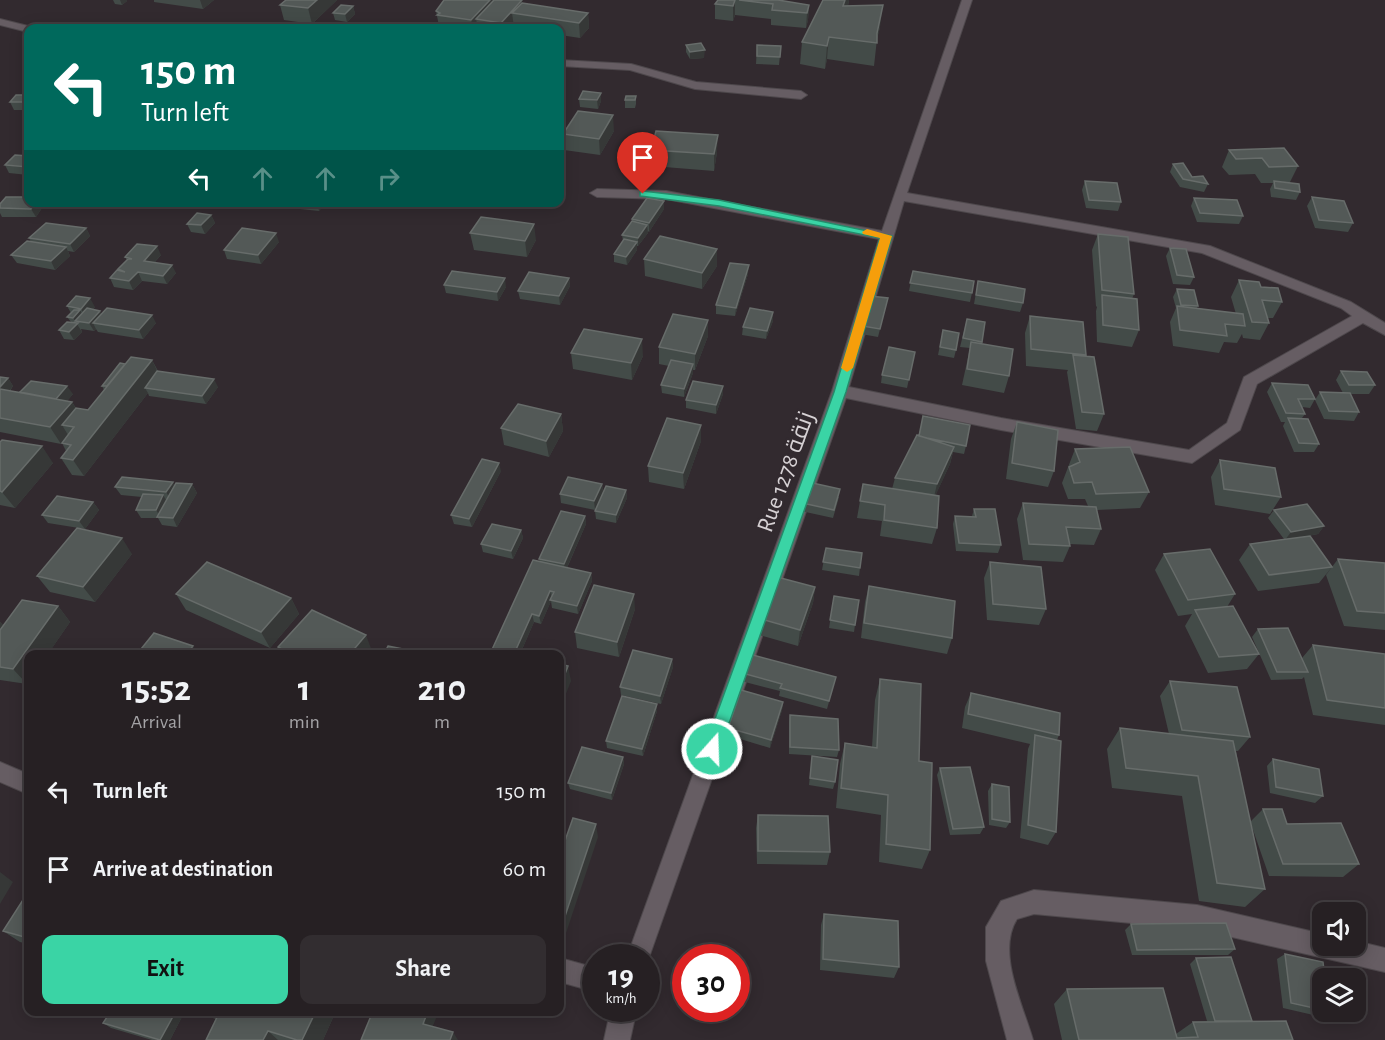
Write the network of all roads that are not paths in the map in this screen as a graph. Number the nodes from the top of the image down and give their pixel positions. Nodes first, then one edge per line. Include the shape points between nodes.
1 (967, 0) edge
2 (0, 22) edge
3 (24, 28) edge
4 (564, 63) edge
5 (801, 95) dead end
6 (597, 193) dead end
7 (899, 196) junction
8 (886, 236) junction
9 (1363, 316) junction
10 (1385, 330) edge
11 (840, 392) junction
12 (2, 775) edge
13 (24, 782) edge
14 (644, 944) edge
15 (1385, 960) edge
16 (564, 971) edge
17 (582, 976) edge
18 (621, 1022) edge
19 (617, 1040) edge
20 (1020, 1040) edge

1 - 7 street, Rue 1278 زنقة
2 - 3 street
4 - 5 street via 606,64 694,85
6 - 8 street via 666,195
7 - 8 street, Rue 1278 زنقة
7 - 9 street via 1205,249 1346,305
8 - 11 street, Rue 1278 زنقة
9 - 10 street
9 - 11 street via 1250,381 1234,426 1192,457
11 - 14 street, Rue 1278 زنقة
12 - 13 street
15 - 20 street via 1197,917 1034,902 1009,909 999,927 998,961
16 - 17 street
18 - 19 street

